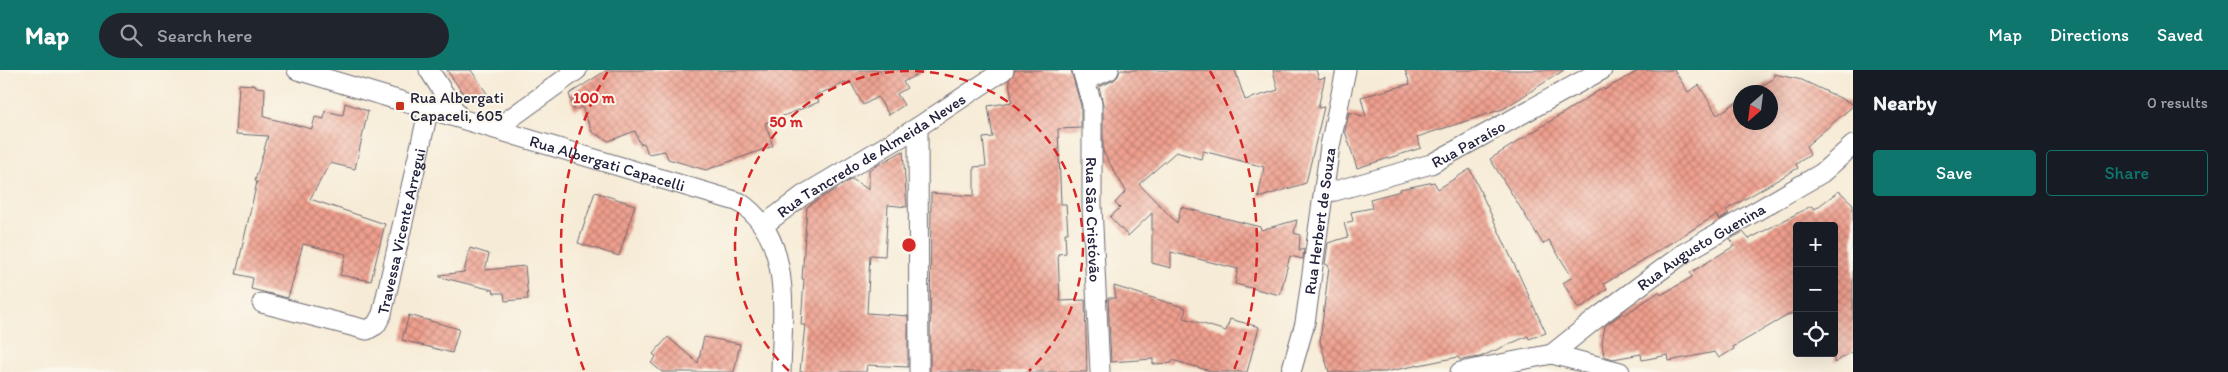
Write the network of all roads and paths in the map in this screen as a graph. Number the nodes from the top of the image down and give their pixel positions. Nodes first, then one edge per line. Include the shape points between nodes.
1 (297, 70) edge
2 (429, 70) edge
3 (577, 70) edge
4 (1004, 70) edge
5 (1109, 70) edge
6 (1346, 70) edge
7 (1602, 70) edge
8 (1084, 75) edge
9 (429, 108) junction
10 (459, 117) junction
11 (918, 127) junction
12 (498, 128) junction
13 (1853, 145) edge
14 (1325, 192) junction
15 (764, 225) junction
16 (262, 304) dead end
17 (1552, 354) junction
18 (780, 372) edge
19 (920, 372) edge
20 (1100, 372) edge
21 (1291, 372) edge
22 (1460, 372) edge
23 (1620, 372) edge

1 - 9 street, Rua Albergati Capacelli
2 - 10 street
3 - 12 street
4 - 11 street, Rua Tancredo de Almeida Neves
5 - 8 street
6 - 14 street, Rua Herbert de Souza via 1330,146
7 - 14 street, Rua Paraíso via 1431,164
8 - 20 street, Rua São Cristóvão via 1092,104 1095,296
9 - 10 street, Rua Albergati Capacelli
9 - 16 street, Travessa Vicente Arregui via 382,314 376,325 367,330
10 - 12 street, Rua Albergati Capacelli
11 - 15 street, Rua Tancredo de Almeida Neves via 802,196
11 - 19 street
12 - 15 street, Rua Albergati Capacelli via 739,202 752,210
13 - 17 street, Rua Augusto Guenina via 1822,173 1684,253
14 - 21 street, Rua Herbert de Souza via 1305,323
15 - 18 street, Rua Albergati Capacelli via 779,260 783,295
17 - 22 street
17 - 23 street

